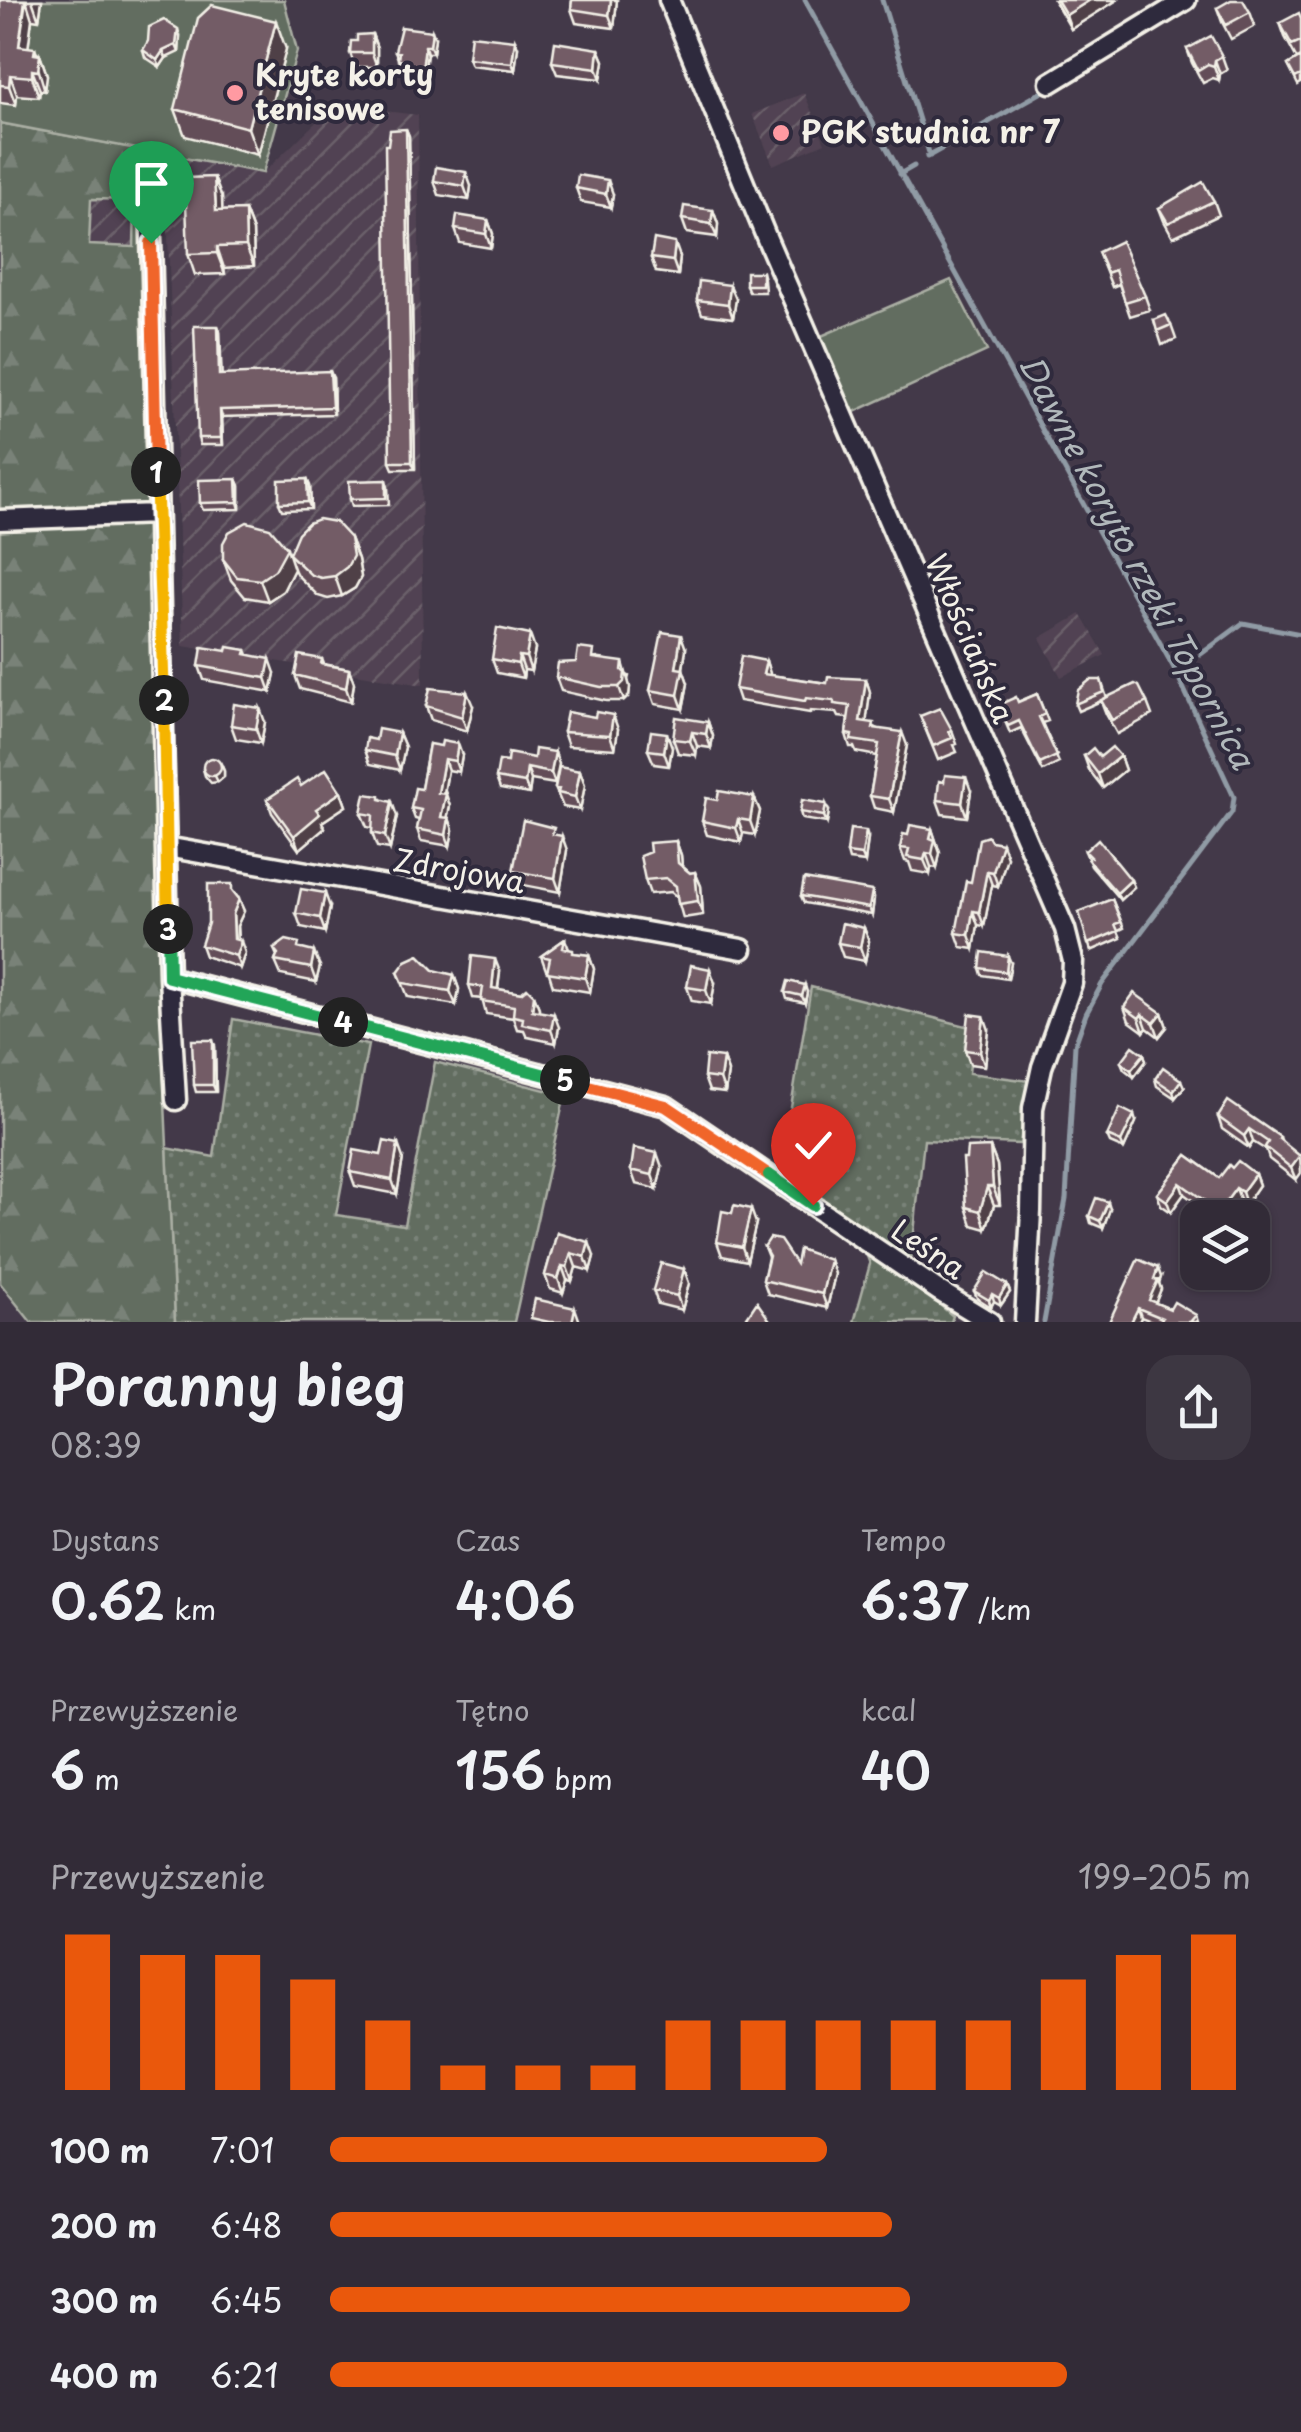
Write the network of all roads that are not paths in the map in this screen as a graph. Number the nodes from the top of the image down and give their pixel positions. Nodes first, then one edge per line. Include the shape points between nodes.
1 (669, 0) edge
2 (1186, 0) edge
3 (1050, 83) dead end
4 (150, 196) dead end
5 (156, 514) junction
6 (0, 520) edge
7 (166, 848) junction
8 (742, 949) dead end
9 (169, 977) junction
10 (176, 1100) dead end
11 (990, 1322) edge
12 (1025, 1322) edge

1 - 12 street, Włościańska via 1064,929 1072,983 1032,1108
2 - 3 street
4 - 5 street
5 - 6 street
5 - 7 street
7 - 8 street, Zdrojowa
7 - 9 street
9 - 10 street
9 - 11 street, Leśna via 666,1106

